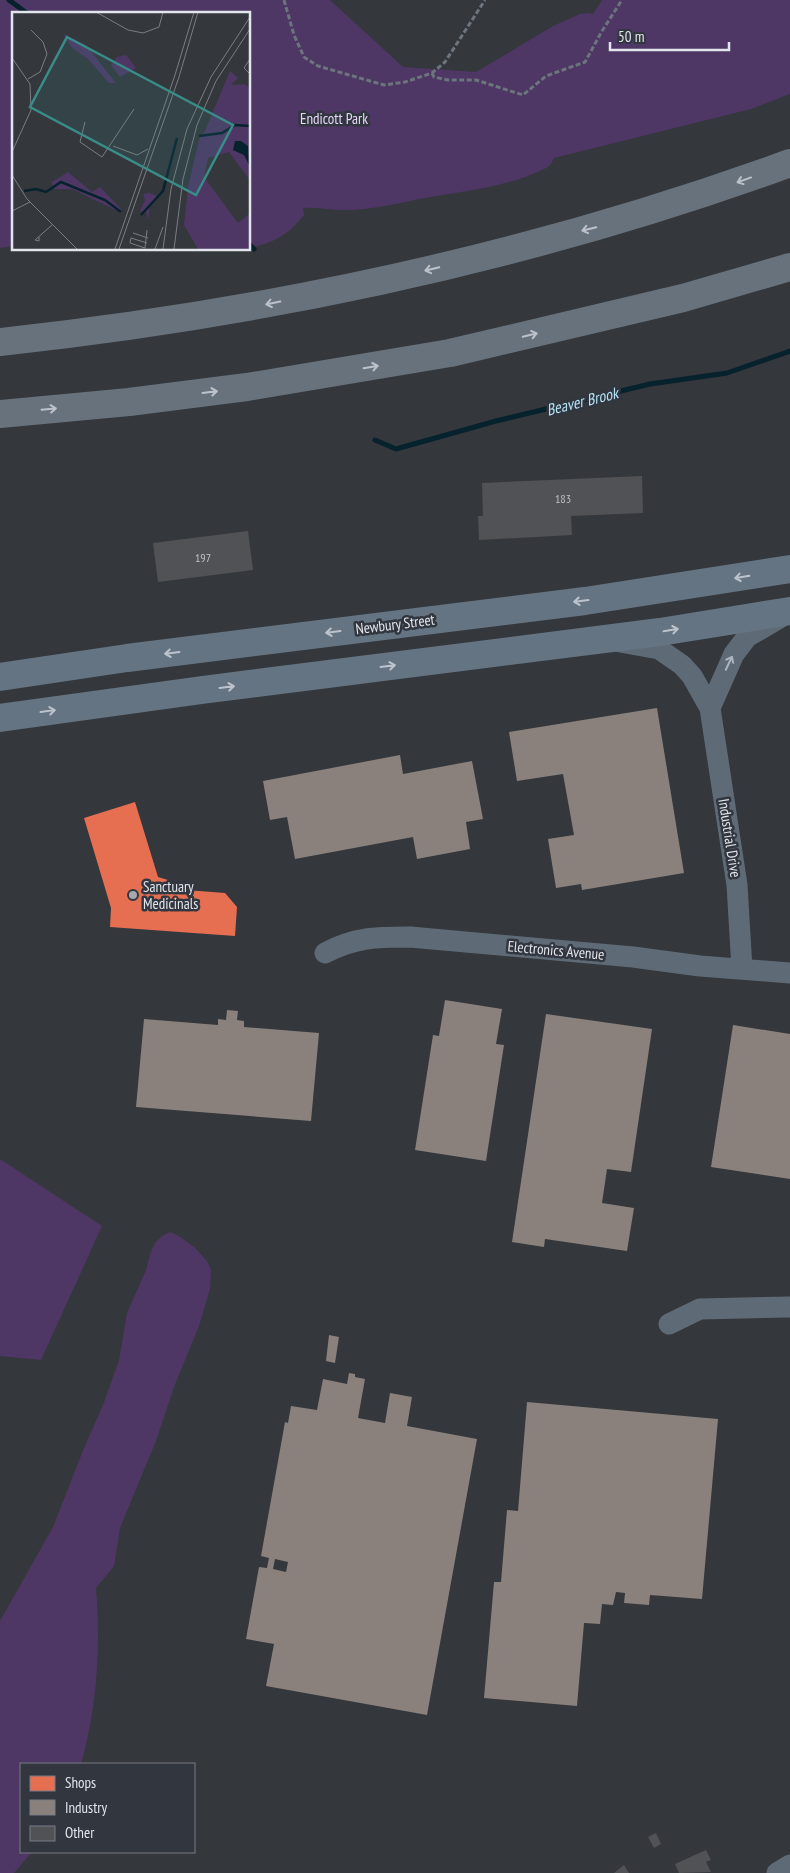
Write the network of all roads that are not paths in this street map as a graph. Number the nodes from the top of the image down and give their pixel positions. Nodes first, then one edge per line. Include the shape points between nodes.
1 (790, 163) edge
2 (790, 267) edge
3 (0, 342) edge
4 (0, 414) edge
5 (790, 569) edge
6 (790, 612) edge
7 (604, 639) junction
8 (0, 677) edge
9 (710, 708) junction
10 (0, 718) edge
11 (325, 953) dead end
12 (742, 969) junction
13 (790, 973) edge
14 (790, 1307) edge
15 (669, 1324) dead end
16 (790, 1865) edge
17 (777, 1873) edge

1 -> 3 highway via 708,193 604,225 392,279 270,304
4 -> 2 highway via 227,390 450,354 674,300
5 -> 8 main road, Newbury Street via 585,601
7 -> 6 main road
9 -> 6 street via 734,654 747,637
7 - 9 street, Industrial Drive via 659,649 673,658 692,676
10 -> 7 main road
9 - 12 street, Industrial Drive via 737,885
11 - 12 street, Electronics Avenue via 340,945 374,937 410,937
12 - 13 street, Electronics Avenue
14 - 15 street via 700,1309
16 - 17 street

